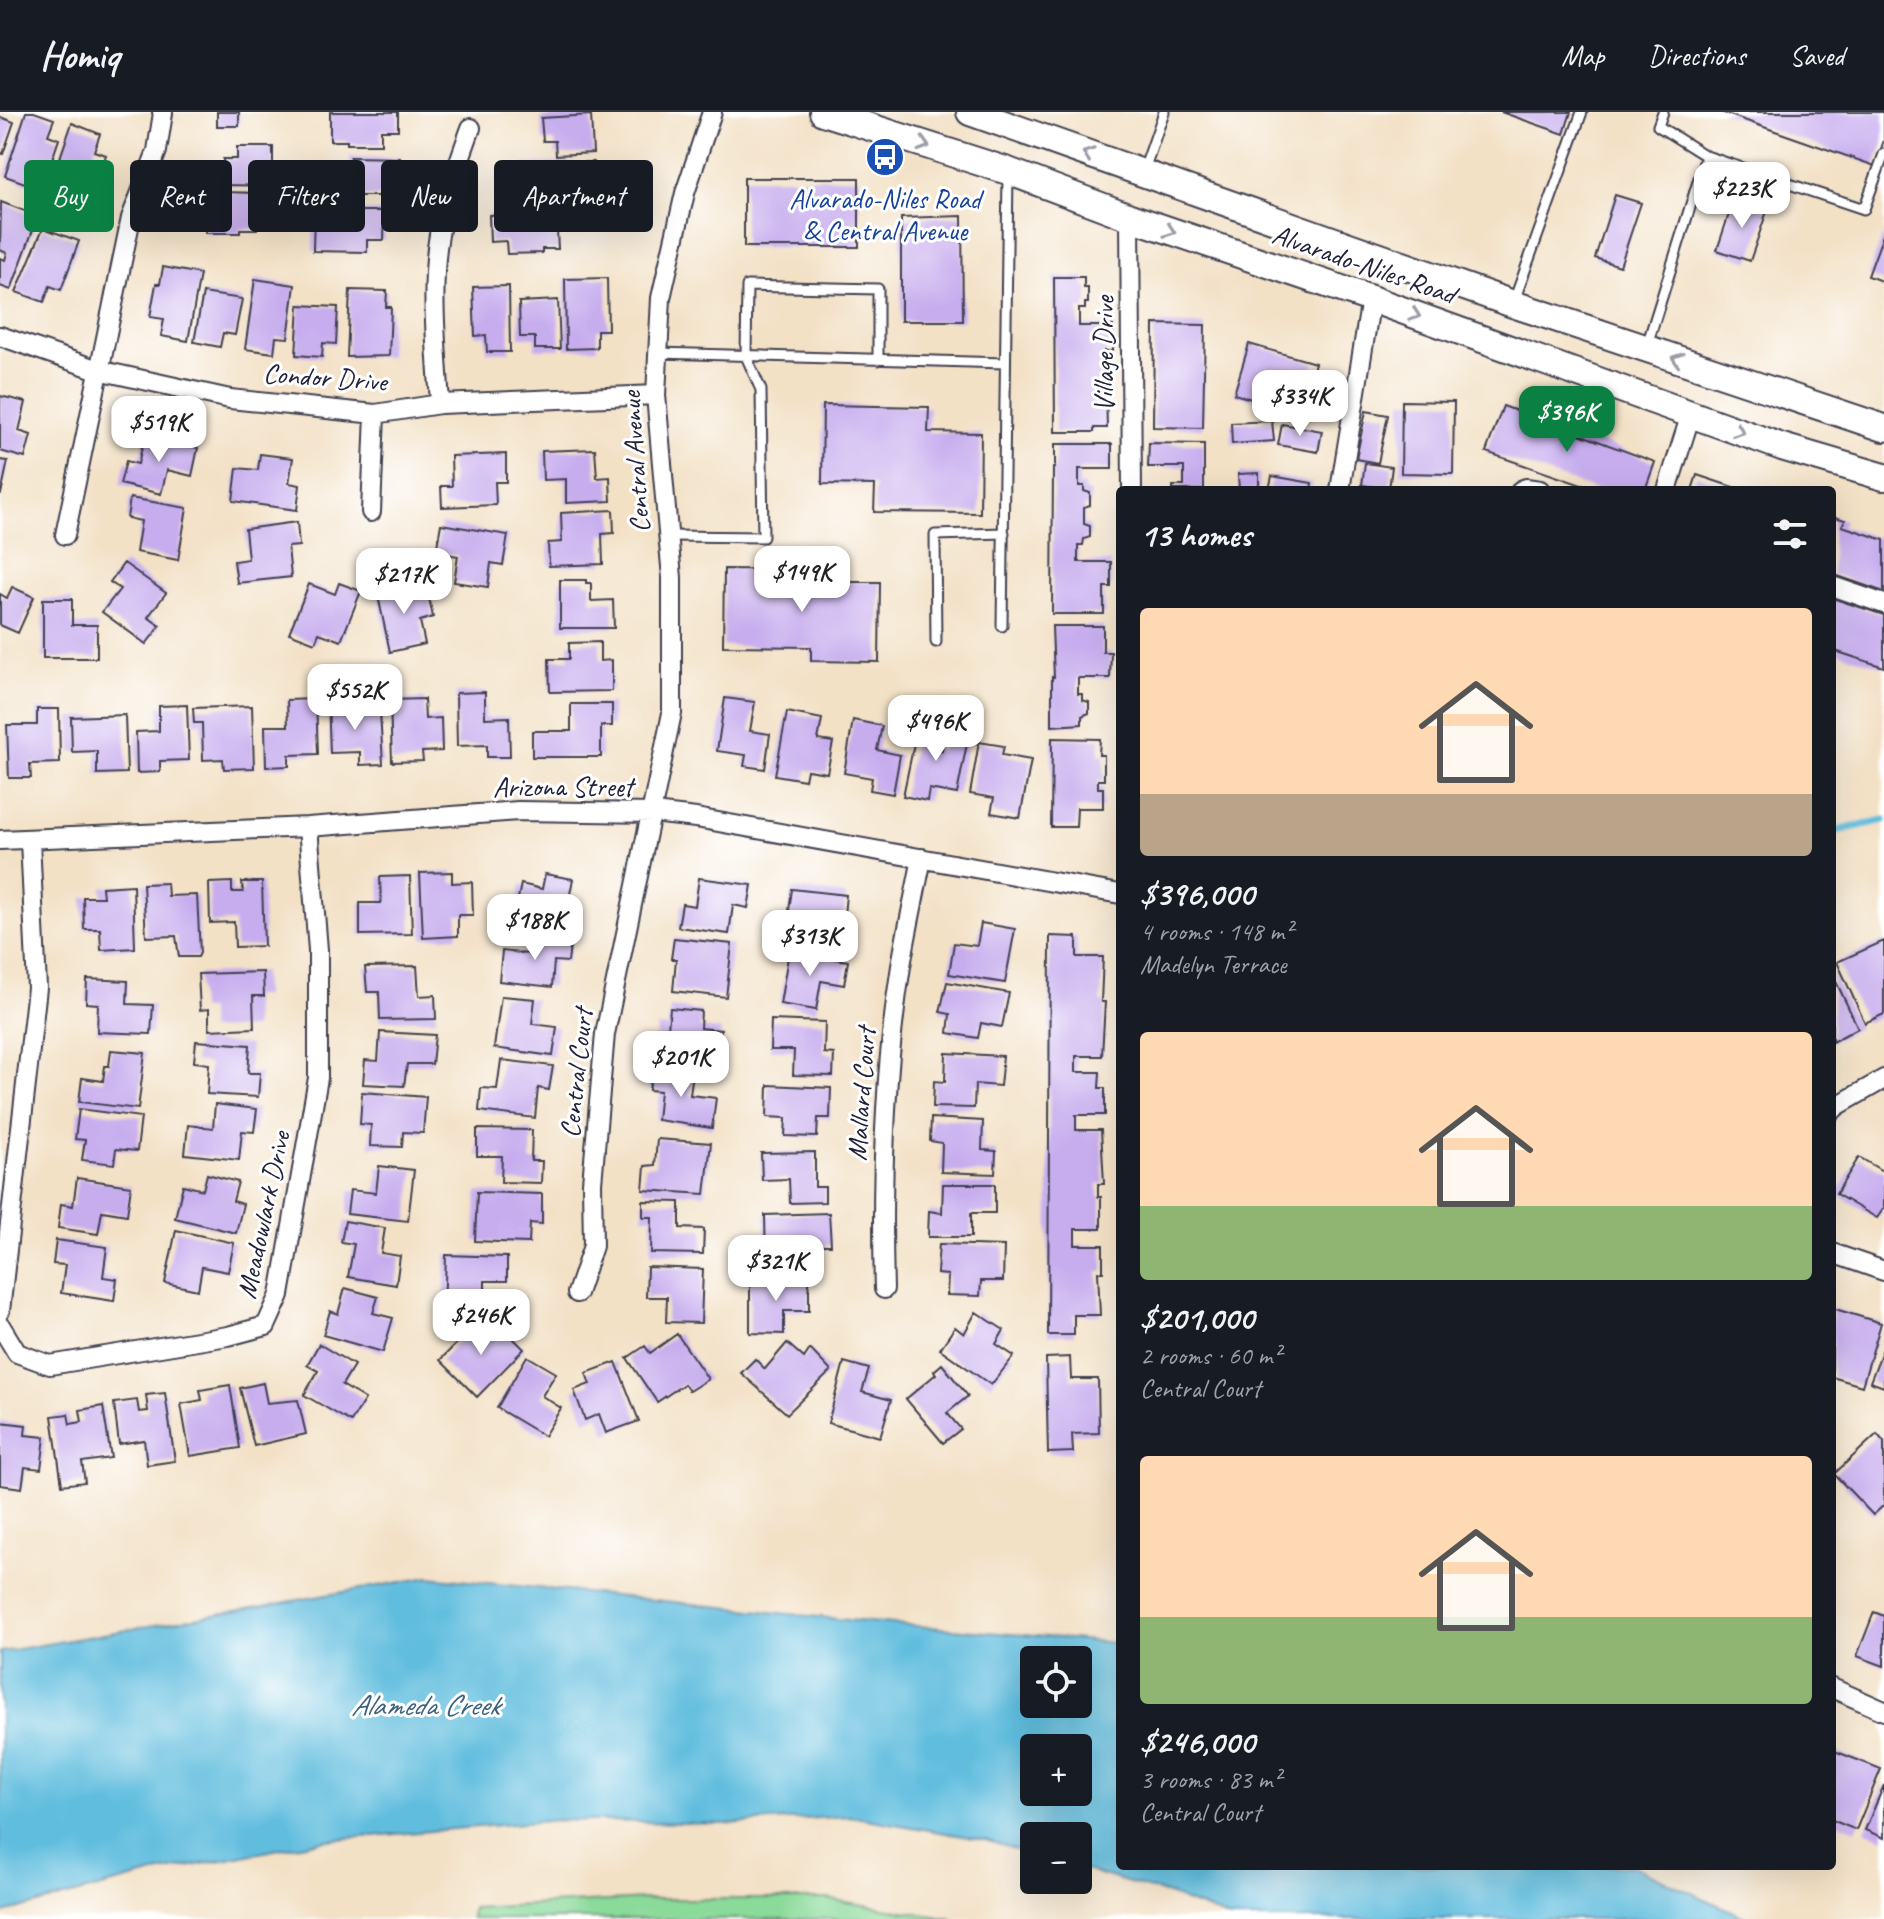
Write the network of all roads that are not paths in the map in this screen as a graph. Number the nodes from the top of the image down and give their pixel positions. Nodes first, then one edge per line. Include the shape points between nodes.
1 (162, 112) edge
2 (712, 112) edge
3 (823, 112) edge
4 (970, 112) edge
5 (1164, 112) edge
6 (1582, 112) edge
7 (1663, 112) edge
8 (471, 128) dead end
9 (1884, 154) edge
10 (1706, 156) junction
11 (1008, 171) junction
12 (1143, 174) junction
13 (1130, 217) junction
14 (1371, 299) junction
15 (1513, 304) junction
16 (0, 336) edge
17 (1646, 348) junction
18 (658, 353) junction
19 (746, 356) junction
20 (878, 360) junction
21 (1005, 363) junction
22 (98, 370) junction
23 (656, 395) junction
24 (440, 404) junction
25 (375, 414) junction
26 (1691, 414) junction
27 (1884, 428) edge
28 (1884, 477) edge
29 (1132, 486) edge
30 (1341, 486) edge
31 (1668, 486) edge
32 (371, 512) dead end
33 (1004, 533) junction
34 (65, 535) dead end
35 (669, 536) junction
36 (1836, 587) edge
37 (1884, 604) edge
38 (1002, 626) dead end
39 (936, 642) dead end
40 (653, 813) junction
41 (308, 827) junction
42 (0, 840) edge
43 (30, 840) junction
44 (922, 858) junction
45 (1116, 893) edge
46 (1884, 1079) edge
47 (1836, 1107) edge
48 (1836, 1254) edge
49 (1884, 1271) edge
50 (884, 1289) dead end
51 (577, 1293) dead end
52 (0, 1311) edge
53 (0, 1325) edge
54 (1836, 1690) edge
55 (1884, 1711) edge

1 - 22 street via 157,151 131,218
2 - 18 street, Central Avenue via 685,193 661,298
3 -> 11 main road, Alvarado-Niles Road
12 -> 4 main road, Alvarado-Niles Road
5 - 12 lane
6 - 15 lane
7 - 10 lane via 1658,126
8 - 24 street via 437,247
9 - 10 lane via 1864,209
10 - 17 lane
11 - 13 main road, Alvarado-Niles Road
11 - 21 lane
12 - 15 main road, Alvarado-Niles Road
13 -> 14 main road, Alvarado-Niles Road
13 - 29 street, Village Drive
14 -> 26 main road, Alvarado-Niles Road
14 - 30 street
15 - 17 main road, Alvarado-Niles Road
16 - 22 street, Condor Drive
27 -> 17 main road, Alvarado-Niles Road
18 - 19 lane
18 - 23 street, Central Avenue
19 - 20 lane
19 - 20 lane via 747,286 878,289
19 - 35 lane via 761,390 763,537
20 - 21 lane
21 - 33 lane
22 - 25 street, Condor Drive via 230,399
22 - 34 street
23 - 24 street, Condor Drive
23 - 35 street, Central Avenue
24 - 25 street, Condor Drive
25 - 32 street
26 -> 28 main road, Alvarado-Niles Road
26 - 31 street
33 - 38 lane
33 - 39 lane via 935,535
35 - 40 street, Central Avenue via 672,713
36 - 37 street
40 - 41 street, Arizona Street via 518,811
40 - 44 street, Arizona Street
40 - 51 street, Central Court via 605,1034 592,1183 593,1246
41 - 43 street, Arizona Street
41 - 53 street, Meadowlark Drive via 318,950 318,1078 280,1295 266,1326 50,1365 17,1353
42 - 43 street, Arizona Street
43 - 52 street via 37,988
44 - 45 street, Arizona Street
44 - 50 street, Mallard Court via 900,968 887,1100
46 - 47 street
48 - 49 street
54 - 55 street

